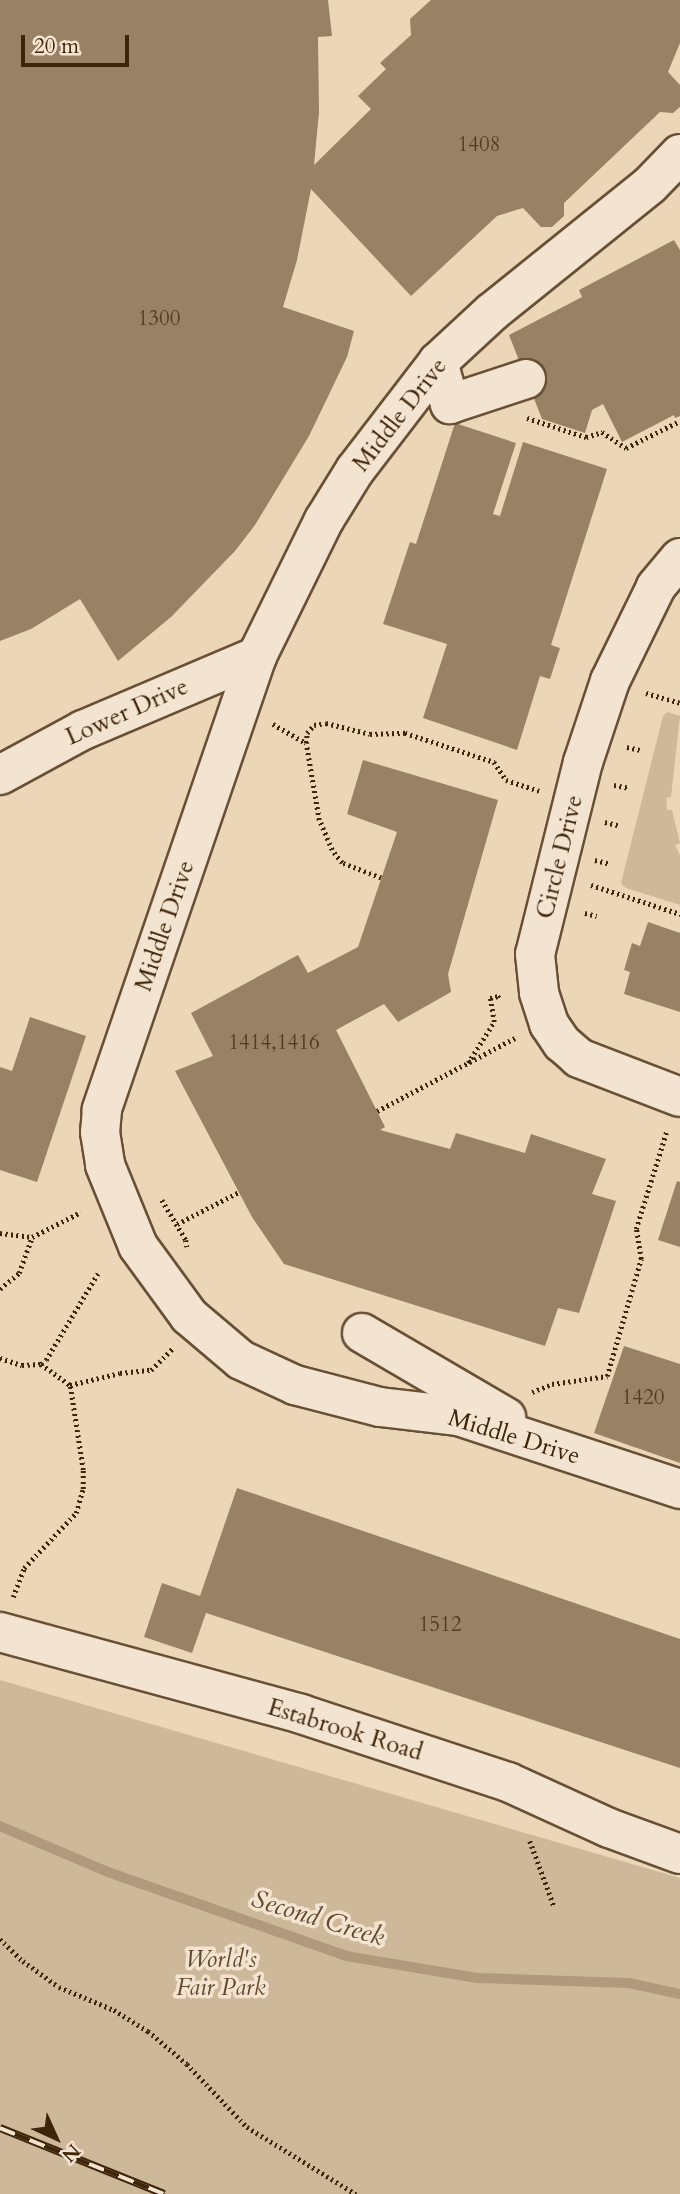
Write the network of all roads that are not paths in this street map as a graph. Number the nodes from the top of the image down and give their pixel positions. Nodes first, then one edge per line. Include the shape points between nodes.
1 (680, 154) edge
2 (438, 362) junction
3 (526, 379) dead end
4 (680, 558) edge
5 (257, 656) junction
6 (0, 775) edge
7 (675, 1110) edge
8 (362, 1333) dead end
9 (559, 1449) junction
10 (680, 1489) edge
11 (1, 1633) edge
12 (680, 1854) edge

1 - 2 street, Middle Drive via 650,185 492,312
2 - 3 street via 450,404
2 - 5 street, Middle Drive via 355,470 324,520
4 - 7 street, Circle Drive via 656,587 610,681 583,762 535,954 539,993 549,1024 562,1043 579,1058
5 - 6 street, Lower Drive via 83,730
5 - 9 street, Middle Drive via 102,1110 105,1166 138,1246 189,1316 241,1360 295,1385 380,1408 458,1416
8 - 9 street
9 - 10 street, Middle Drive
11 - 12 street, Estabrook Road via 327,1722 508,1782

